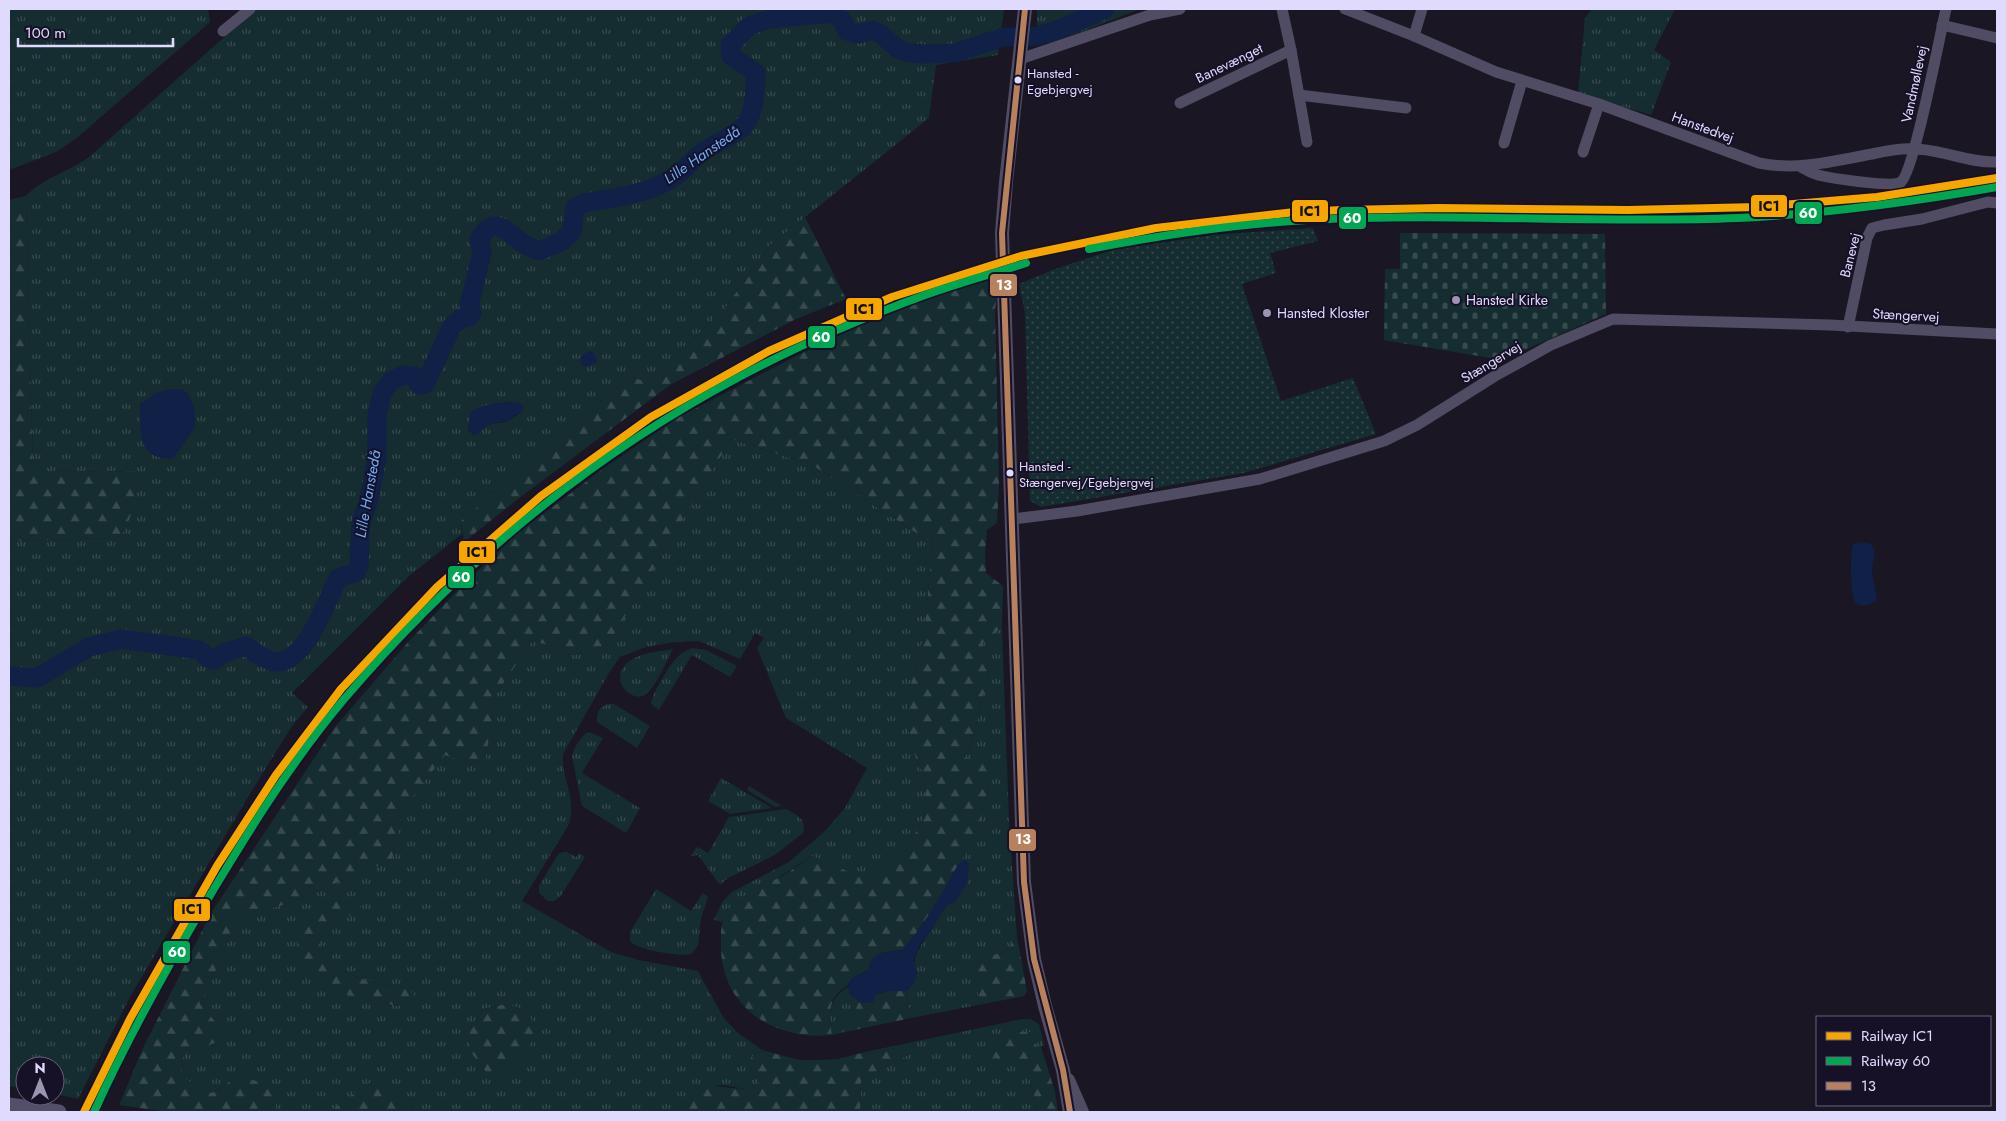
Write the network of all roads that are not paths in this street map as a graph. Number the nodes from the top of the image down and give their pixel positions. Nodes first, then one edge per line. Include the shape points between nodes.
1 (250, 9) edge
2 (1180, 9) edge
3 (1282, 9) edge
4 (1345, 9) edge
5 (1422, 9) edge
6 (1946, 9) edge
7 (1025, 15) edge
8 (1942, 25) junction
9 (223, 31) dead end
10 (1414, 36) junction
11 (1997, 38) edge
12 (1291, 50) junction
13 (1021, 53) junction
14 (1522, 81) junction
15 (1299, 95) junction
16 (1180, 103) dead end
17 (1599, 104) junction
18 (1406, 108) dead end
19 (1306, 142) dead end
20 (1504, 143) dead end
21 (1915, 148) junction
22 (1583, 152) dead end
23 (1997, 162) edge
24 (1800, 167) junction
25 (1997, 203) edge
26 (1848, 327) junction
27 (1997, 334) edge
28 (1013, 519) junction
29 (1063, 1070) junction
30 (9, 1105) edge
31 (59, 1112) edge
32 (1070, 1112) edge
33 (1082, 1112) edge

1 - 9 street
2 - 13 street
3 - 12 street
4 - 10 street, Hanstedvej
5 - 10 street
6 - 8 street, Vandmøllevej
7 - 13 street
8 - 11 street
8 - 21 street, Vandmøllevej
10 - 14 street, Hanstedvej
12 - 15 street
12 - 16 street, Banevænget
13 - 28 street via 1002,233
14 - 17 street, Hanstedvej
14 - 20 street
15 - 18 street
15 - 19 street
17 - 22 street
17 - 24 street, Hanstedvej via 1759,163
21 - 23 street, Hanstedvej
21 - 24 street, Hanstedvej
21 - 24 street, Hanstedvej via 1906,175 1901,183 1893,185 1817,175
25 - 26 street, Banevej via 1988,202 1872,228 1867,238
26 - 27 street, Stængervej
26 - 28 street, Stængervej via 1613,319 1551,344 1417,425 1384,440 1260,479
28 - 29 street via 1024,882 1034,959
29 - 32 street
29 - 33 street
30 - 31 main road

